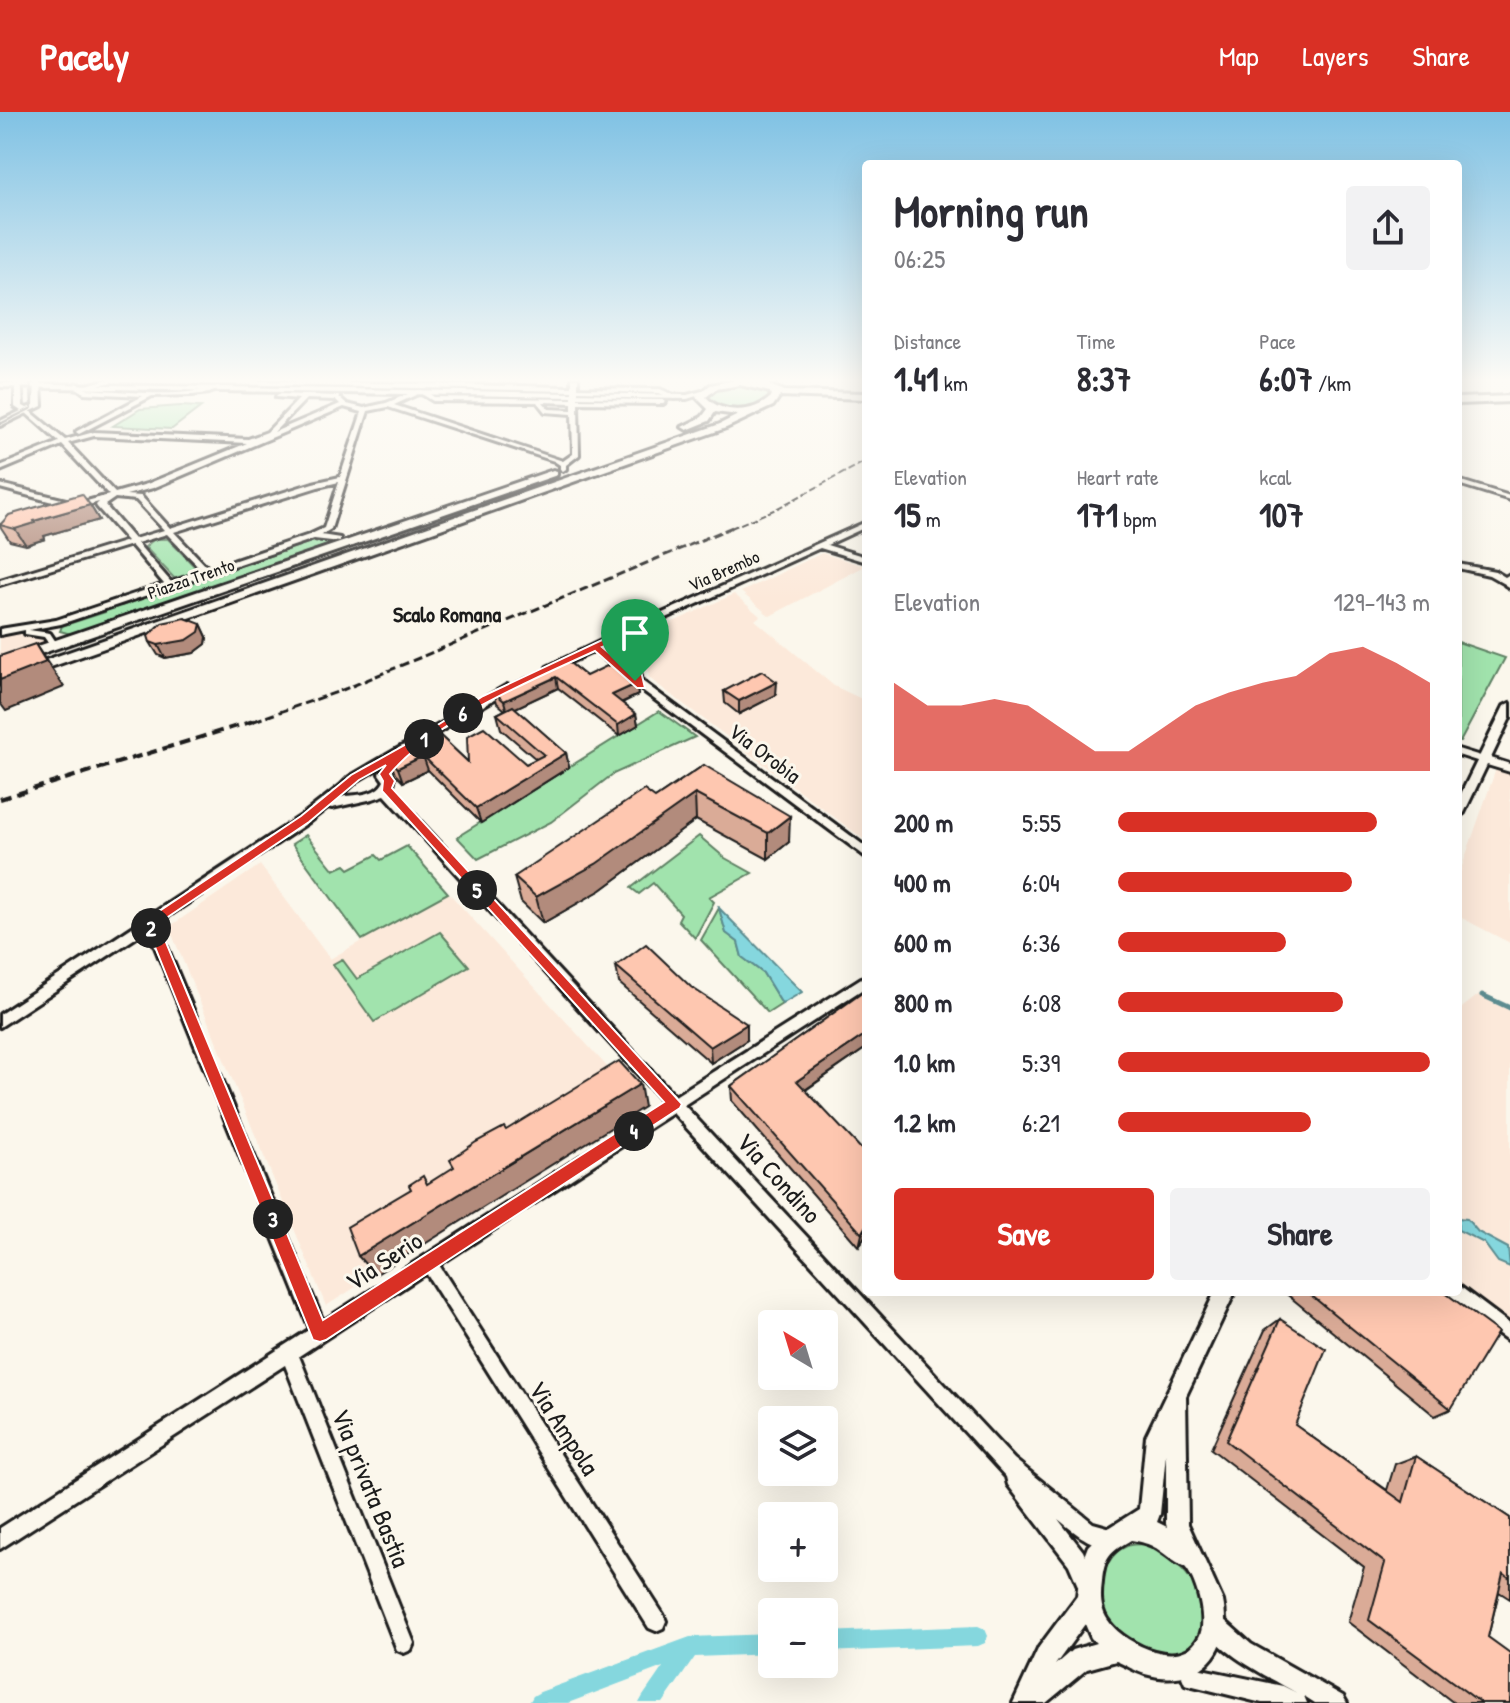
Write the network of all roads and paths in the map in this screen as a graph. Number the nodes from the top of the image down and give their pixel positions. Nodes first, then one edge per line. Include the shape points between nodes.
1 (35, 452) edge
2 (73, 452) edge
3 (233, 452) edge
4 (352, 452) edge
5 (522, 452) edge
6 (576, 452) edge
7 (608, 452) edge
8 (649, 452) edge
9 (563, 467) junction
10 (0, 469) edge
11 (343, 479) junction
12 (1462, 483) edge
13 (0, 486) edge
14 (114, 496) junction
15 (138, 498) junction
16 (1510, 498) edge
17 (71, 508) junction
18 (103, 508) junction
19 (57, 512) edge
20 (862, 526) edge
21 (327, 529) junction
22 (169, 531) junction
23 (312, 537) junction
24 (132, 542) junction
25 (340, 542) junction
26 (820, 545) junction
27 (356, 556) junction
28 (862, 559) edge
29 (1462, 567) edge
30 (208, 572) junction
31 (1509, 581) edge
32 (0, 583) edge
33 (169, 585) junction
34 (58, 622) junction
35 (17, 631) junction
36 (0, 632) edge
37 (623, 634) junction
38 (51, 640) junction
39 (596, 647) junction
40 (630, 656) junction
41 (611, 658) junction
42 (63, 659) junction
43 (0, 664) edge
44 (541, 672) edge
45 (0, 681) edge
46 (514, 685) edge
47 (641, 685) junction
48 (1510, 706) edge
49 (423, 740) junction
50 (1462, 753) edge
51 (1483, 760) junction
52 (1510, 768) edge
53 (368, 772) junction
54 (384, 774) junction
55 (386, 789) junction
56 (348, 792) junction
57 (375, 796) junction
58 (1462, 805) edge
59 (400, 806) junction
60 (862, 850) edge
61 (147, 924) junction
62 (862, 983) edge
63 (0, 1021) edge
64 (675, 1104) junction
65 (429, 1264) junction
66 (1223, 1296) edge
67 (1459, 1296) edge
68 (320, 1333) junction
69 (1510, 1334) edge
70 (289, 1353) junction
71 (1176, 1393) junction
72 (1007, 1466) junction
73 (1119, 1533) junction
74 (0, 1539) edge
75 (1193, 1562) junction
76 (1089, 1593) junction
77 (656, 1621) dead end
78 (1215, 1625) junction
79 (404, 1643) dead end
80 (1111, 1651) junction
81 (1192, 1677) junction
82 (1026, 1703) edge
83 (1296, 1703) edge
84 (1336, 1703) edge

1 - 10 street
2 - 14 street
3 - 14 street
4 - 11 street
5 - 9 street
6 - 9 street
7 - 9 main road
8 - 27 main road, Piazza Trento
9 - 25 main road
11 - 21 street
11 - 22 street
12 - 16 street
13 - 17 street
14 - 15 street
14 - 17 street
14 - 18 street via 100,505
15 - 18 street
15 - 22 street
17 - 19 street
18 - 24 street
20 - 26 street, Via Brembo
21 - 23 street, Piazza Trento
21 - 25 street
22 - 24 street
22 - 30 street
23 - 25 street, Piazza Trento
23 - 30 street, Piazza Trento
24 - 32 street
24 - 33 street
25 - 27 main road
25 - 38 main road, Piazza Trento
26 - 28 street
26 - 37 street, Via Brembo
27 - 42 main road, Piazza Trento
29 - 31 street
30 - 33 street, Piazza Trento
33 - 34 street, Piazza Trento
34 - 35 street, Piazza Trento
34 - 38 street via 48,630
35 - 36 street
35 - 38 street, Piazza Trento
37 - 39 street, Via Brembo
37 - 40 street
38 - 42 main road
38 - 43 main road
39 - 41 street, Via Orobia
39 - 44 street, Via Brembo
40 - 41 street
40 - 47 street
41 - 47 street, Via Orobia
42 - 45 main road, Piazza Trento
46 - 49 street
47 - 60 street, Via Orobia
48 - 51 street
49 - 53 street
49 - 54 street
50 - 51 street
51 - 52 street
51 - 58 street
53 - 54 street
53 - 56 street via 355,777
54 - 55 street via 389,781
55 - 57 street
55 - 59 street, Via Condino
56 - 57 street
56 - 61 street
57 - 59 street
59 - 64 street, Via Condino
61 - 63 street
61 - 68 street via 156,935
62 - 64 street, Via Serio
64 - 65 street, Via Serio
64 - 72 street, Via Condino
65 - 68 street, Via Serio
65 - 77 street, Via Ampola
66 - 71 street
67 - 69 street
68 - 70 street, Via Serio
70 - 74 street, Via Serio
70 - 79 street, Via privata Bastia
71 - 73 street via 1157,1436 1149,1514
71 - 75 street via 1177,1524
72 - 73 street, Via Condino via 1088,1531
72 - 76 street, Via Condino via 1076,1558
73 - 75 street via 1156,1533
73 - 76 street via 1095,1557
75 - 78 street via 1207,1585
76 - 80 street via 1098,1629
76 - 82 street via 1047,1655
78 - 81 street via 1209,1656
78 - 84 street via 1244,1651
80 - 81 street via 1149,1681 1176,1683
80 - 82 street via 1081,1659
81 - 83 street

